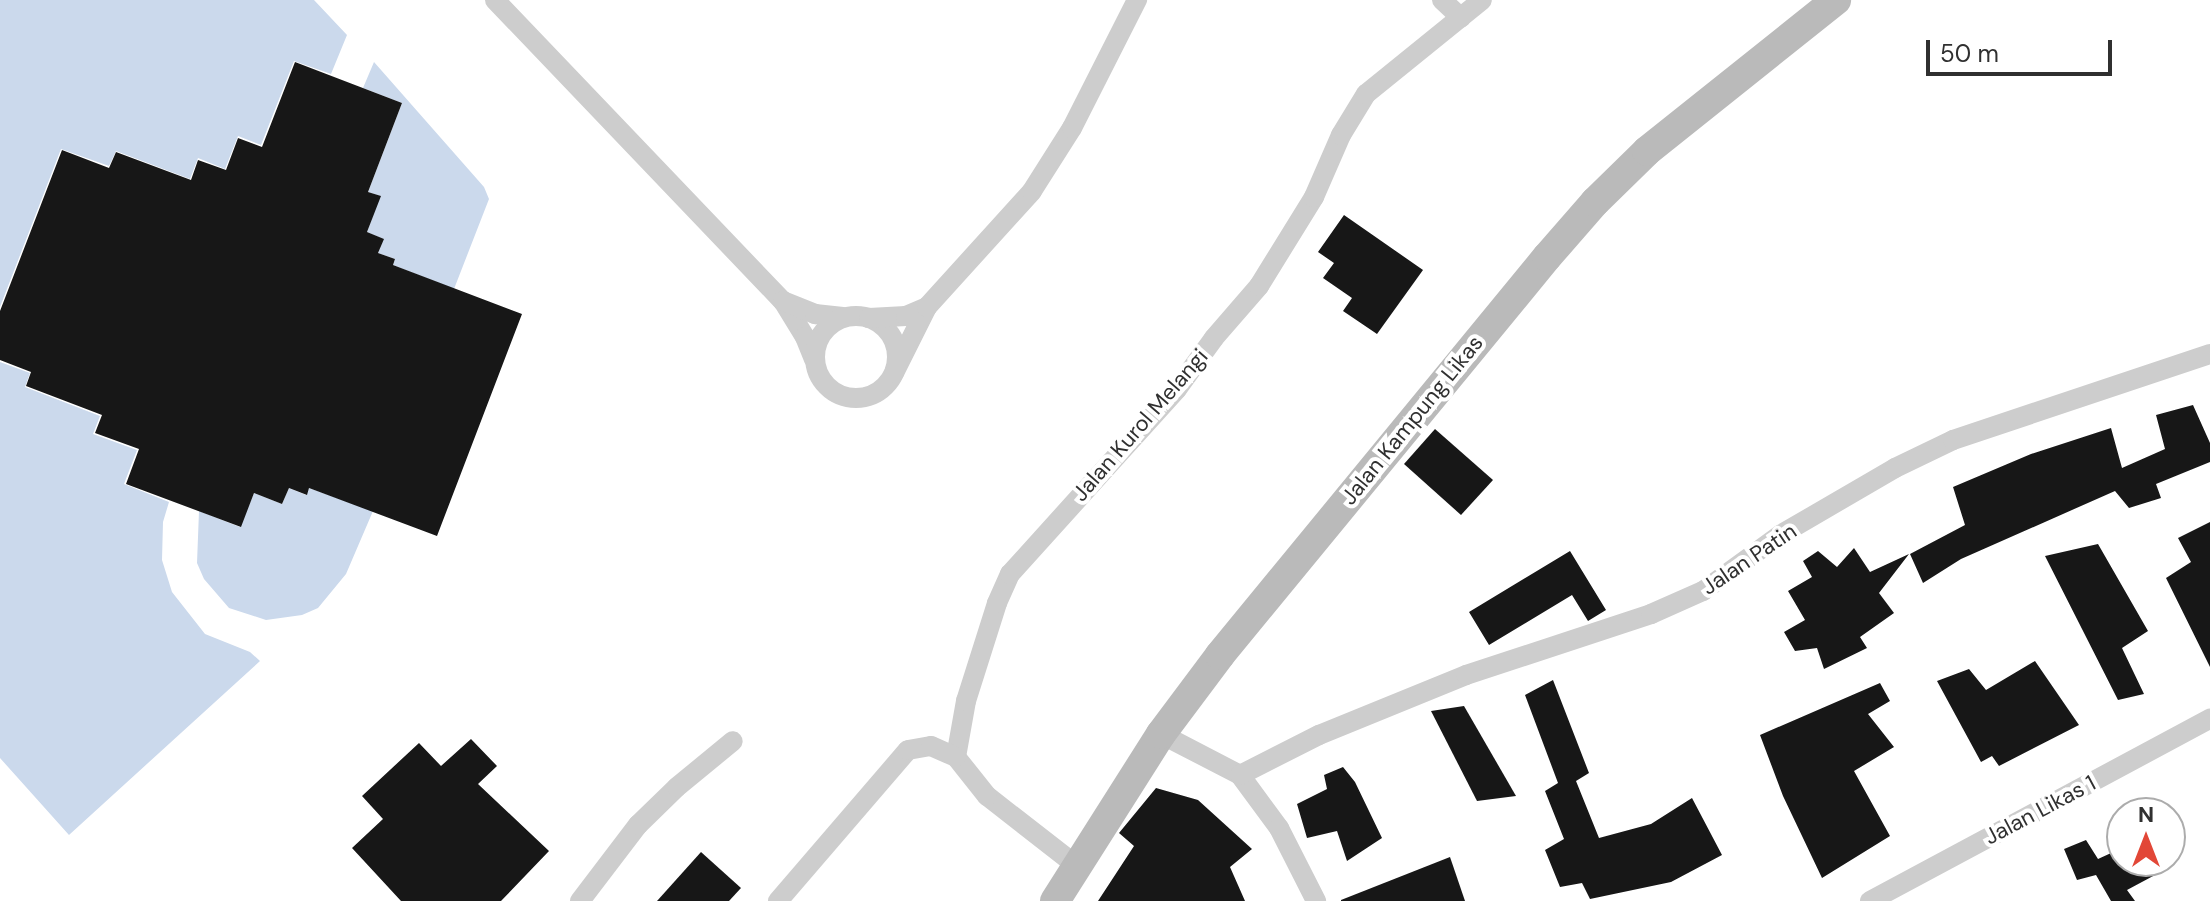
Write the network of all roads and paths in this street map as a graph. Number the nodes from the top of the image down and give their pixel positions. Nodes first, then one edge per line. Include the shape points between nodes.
1 (495, 0) edge
2 (1137, 0) edge
3 (1442, 0) edge
4 (1482, 0) edge
5 (1836, 0) edge
6 (1461, 18) junction
7 (783, 301) junction
8 (927, 307) junction
9 (843, 317) junction
10 (869, 318) junction
11 (2210, 354) edge
12 (814, 359) junction
13 (894, 373) junction
14 (2210, 719) edge
15 (1161, 734) junction
16 (733, 741) dead end
17 (956, 757) junction
18 (1240, 775) junction
19 (1077, 866) junction
20 (580, 901) edge
21 (778, 901) edge
22 (1055, 901) edge
23 (1316, 901) edge
24 (1870, 901) edge

1 - 7 street
2 - 8 street via 1072,128 1032,191
3 - 6 street
4 - 6 street, Jalan Kurol Melangi
5 - 15 main road, Jalan Kampung Likas via 1647,151 1595,202 1398,436
6 - 17 street, Jalan Kurol Melangi via 1366,94 1314,197 1259,286 1177,389 1010,574 966,701
7 - 9 street via 815,314
7 - 12 street
8 - 10 street via 906,316
8 - 13 street
9 - 10 street
9 - 12 street via 821,333
10 - 13 street via 891,334
11 - 18 street, Jalan Patin via 1953,440 1780,535 1703,591 1651,614 1454,679 1306,741
12 - 13 street via 824,384 849,397 876,393
14 - 24 street, Jalan Likas 1
15 - 18 street
15 - 19 main road, Jalan Kampung Likas
16 - 20 street via 638,825
17 - 19 street via 987,796
17 - 21 street via 931,746 908,750
18 - 23 street via 1279,828
19 - 22 main road, Jalan Kampung Likas

